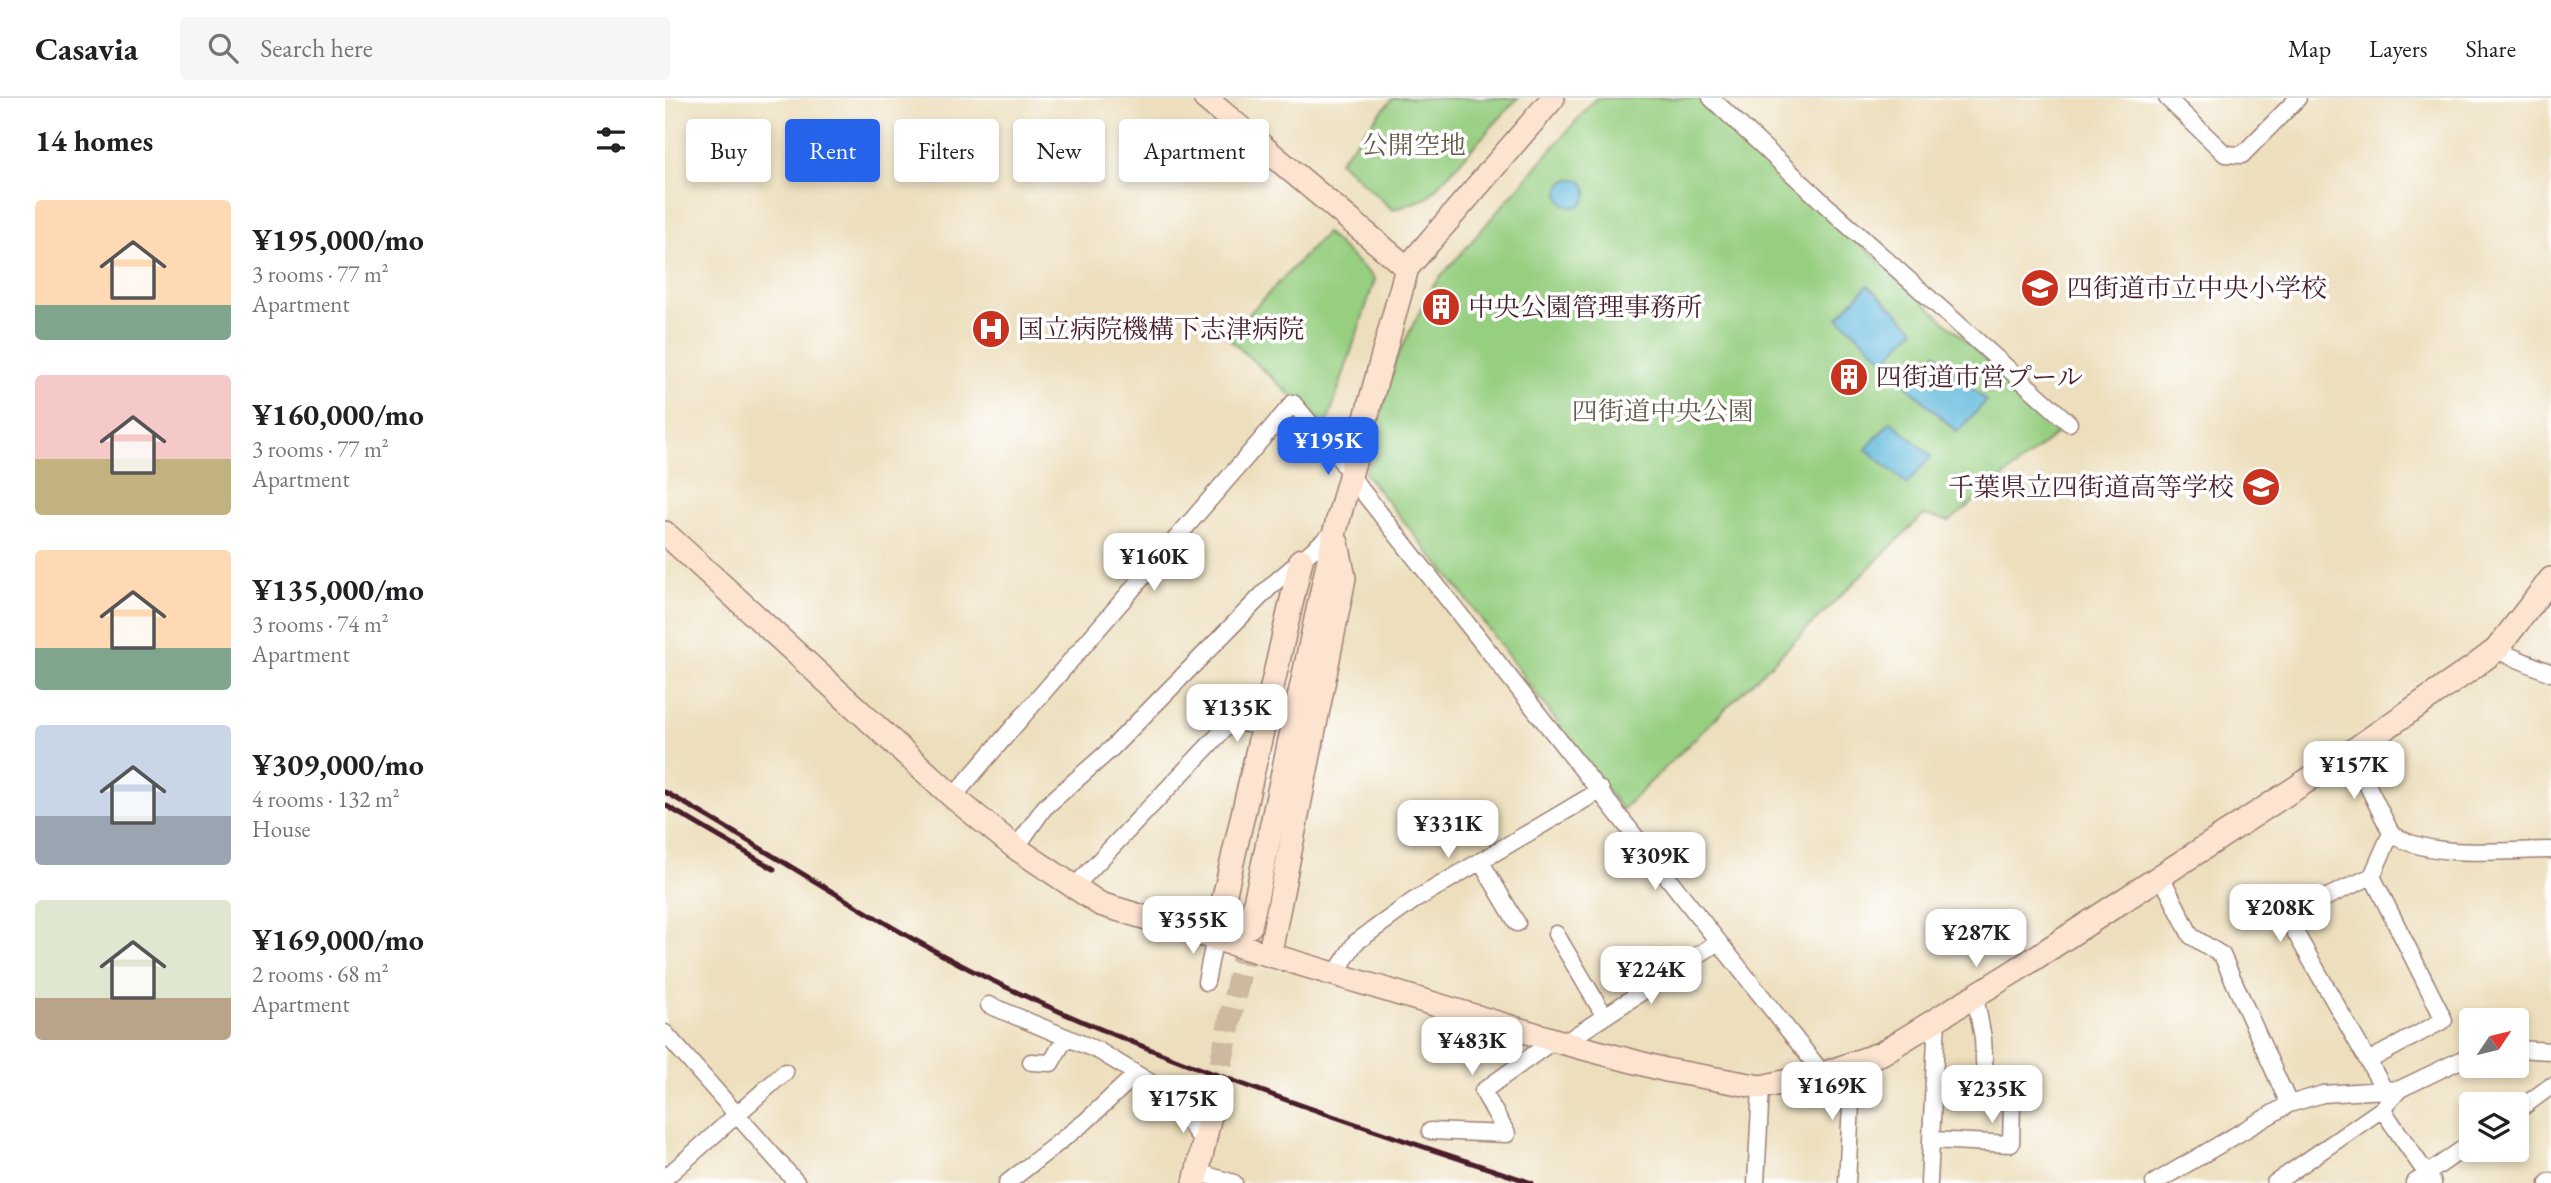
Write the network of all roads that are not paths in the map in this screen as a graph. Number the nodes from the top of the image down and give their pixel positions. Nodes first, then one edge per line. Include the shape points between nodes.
1 (1205, 98) edge
2 (1553, 98) edge
3 (1711, 98) edge
4 (2167, 98) edge
5 (2298, 98) edge
6 (1407, 268) junction
7 (2069, 423) dead end
8 (1351, 477) junction
9 (1335, 531) junction
10 (665, 533) edge
11 (1301, 560) junction
12 (2551, 579) edge
13 (2496, 650) junction
14 (2551, 673) edge
15 (1264, 726) junction
16 (2351, 752) junction
17 (1601, 790) junction
18 (953, 797) junction
19 (2391, 833) junction
20 (1016, 848) junction
21 (2551, 849) edge
22 (1481, 862) junction
23 (2161, 876) junction
24 (2372, 876) junction
25 (1073, 888) junction
26 (1517, 923) dead end
27 (1250, 926) tunnel mouth
28 (1556, 934) dead end
29 (1215, 937) junction
30 (1719, 942) junction
31 (1270, 952) junction
32 (1336, 973) junction
33 (1206, 982) dead end
34 (1975, 996) junction
35 (989, 1005) dead end
36 (1604, 1014) junction
37 (1937, 1019) junction
38 (665, 1033) edge
39 (1066, 1037) junction
40 (1559, 1041) junction
41 (2529, 1050) edge
42 (2551, 1051) edge
43 (2459, 1060) edge
44 (2368, 1061) junction
45 (1031, 1062) dead end
46 (1853, 1064) junction
47 (785, 1072) dead end
48 (1136, 1074) junction
49 (1823, 1074) junction
50 (2551, 1086) edge
51 (1761, 1087) junction
52 (2392, 1090) junction
53 (1214, 1097) tunnel mouth
54 (2529, 1102) edge
55 (2289, 1104) junction
56 (2382, 1109) junction
57 (735, 1114) junction
58 (1430, 1131) dead end
59 (1931, 1140) junction
60 (1204, 1143) junction
61 (2459, 1153) edge
62 (1196, 1177) edge
63 (665, 1178) edge
64 (2425, 1180) edge
65 (797, 1183) edge
66 (1007, 1183) edge
67 (1234, 1183) edge
68 (1756, 1183) edge
69 (1847, 1183) edge
70 (1929, 1183) edge
71 (2154, 1183) edge
72 (2274, 1183) edge

1 - 6 street
2 - 6 street
3 - 7 street
4 - 5 street via 2225,154 2242,155
6 - 8 street
8 - 9 street
8 - 17 street
8 - 18 street via 1293,402
9 - 11 street
9 - 27 street
9 - 31 street via 1344,578
10 - 18 street
11 - 15 street
11 - 20 street via 1111,749 1044,808
12 - 13 street
13 - 14 street
13 - 16 street
15 - 25 street via 1231,722
15 - 29 street
16 - 19 street
16 - 23 street
17 - 22 street
17 - 30 street
18 - 20 street
19 - 21 street via 2402,842 2445,849
19 - 24 street
20 - 25 street
22 - 26 street
22 - 32 street via 1413,901 1355,943
23 - 34 street
23 - 55 street via 2191,936 2222,955
24 - 44 street via 2444,1020
24 - 44 street via 2286,916
25 - 29 street via 1100,904
28 - 36 street
29 - 31 street
29 - 33 street
30 - 36 street
30 - 49 street
31 - 32 street
32 - 40 street
34 - 37 street
34 - 59 street via 1986,1099 2013,1102 2011,1144
35 - 39 street
36 - 40 street
37 - 46 street via 1882,1053
37 - 59 street
38 - 57 street
39 - 45 street via 1051,1063
39 - 48 street
40 - 51 street via 1667,1070
40 - 58 street via 1483,1091 1507,1134
41 - 42 street
43 - 52 street
44 - 52 street
46 - 49 street
46 - 69 street
47 - 57 street
48 - 60 street via 1166,1092
48 - 66 street via 1078,1128
49 - 51 street
50 - 54 street
51 - 68 street
52 - 55 street via 2323,1094
52 - 56 street
53 - 60 street
55 - 71 street
56 - 64 street
56 - 72 street
57 - 63 street
57 - 65 street
59 - 70 street
60 - 62 street
61 - 64 street
62 - 67 street

